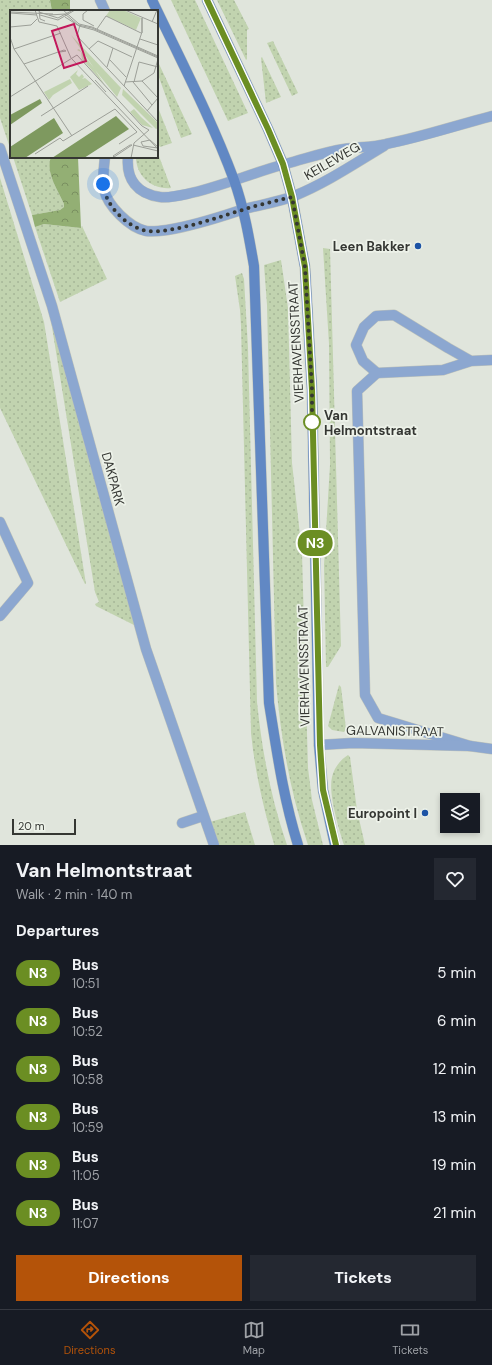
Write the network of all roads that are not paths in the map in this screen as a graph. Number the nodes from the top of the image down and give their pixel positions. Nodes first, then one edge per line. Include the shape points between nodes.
1 (100, 0) edge
2 (152, 0) edge
3 (207, 0) edge
4 (105, 10) edge
5 (157, 10) edge
6 (158, 13) edge
7 (492, 116) edge
8 (385, 145) junction
9 (0, 148) edge
10 (105, 158) edge
11 (128, 158) edge
12 (283, 164) junction
13 (234, 181) junction
14 (292, 197) junction
15 (243, 209) junction
16 (492, 360) edge
17 (471, 361) junction
18 (377, 373) junction
19 (0, 522) edge
20 (0, 616) edge
21 (320, 745) junction
22 (470, 746) junction
23 (492, 749) edge
24 (203, 816) junction
25 (182, 824) dead end
26 (214, 845) edge
27 (298, 845) edge
28 (336, 845) edge

1 - 4 street
2 - 5 main road
3 - 12 main road, VIERHAVENSSTRAAT
6 - 13 main road via 216,135
7 - 8 street, KEILEWEG
8 - 12 street, KEILEWEG via 343,149
8 - 14 street, KEILEWEG via 326,182
9 - 24 street, DAKPARK via 52,306 146,649
10 - 15 street via 103,184 107,198 130,224 146,231 206,222
11 - 13 street via 131,180 149,195 176,196
12 - 13 street, KEILEWEG
12 - 14 main road, VIERHAVENSSTRAAT
13 - 15 main road
14 - 15 street, KEILEWEG
14 - 21 main road, VIERHAVENSSTRAAT via 305,267 312,390
15 - 27 main road via 254,266 269,703 279,772
16 - 17 street
17 - 18 street via 443,370
17 - 18 street via 394,315 376,316 364,327 356,345 363,361
18 - 22 street, GALVANISTRAAT via 357,391 365,695 378,718
19 - 20 street via 28,582
21 - 22 street, GALVANISTRAAT via 353,743
21 - 28 main road, VIERHAVENSSTRAAT via 323,790
22 - 23 street, GALVANISTRAAT
24 - 25 street
24 - 26 street, DAKPARK

